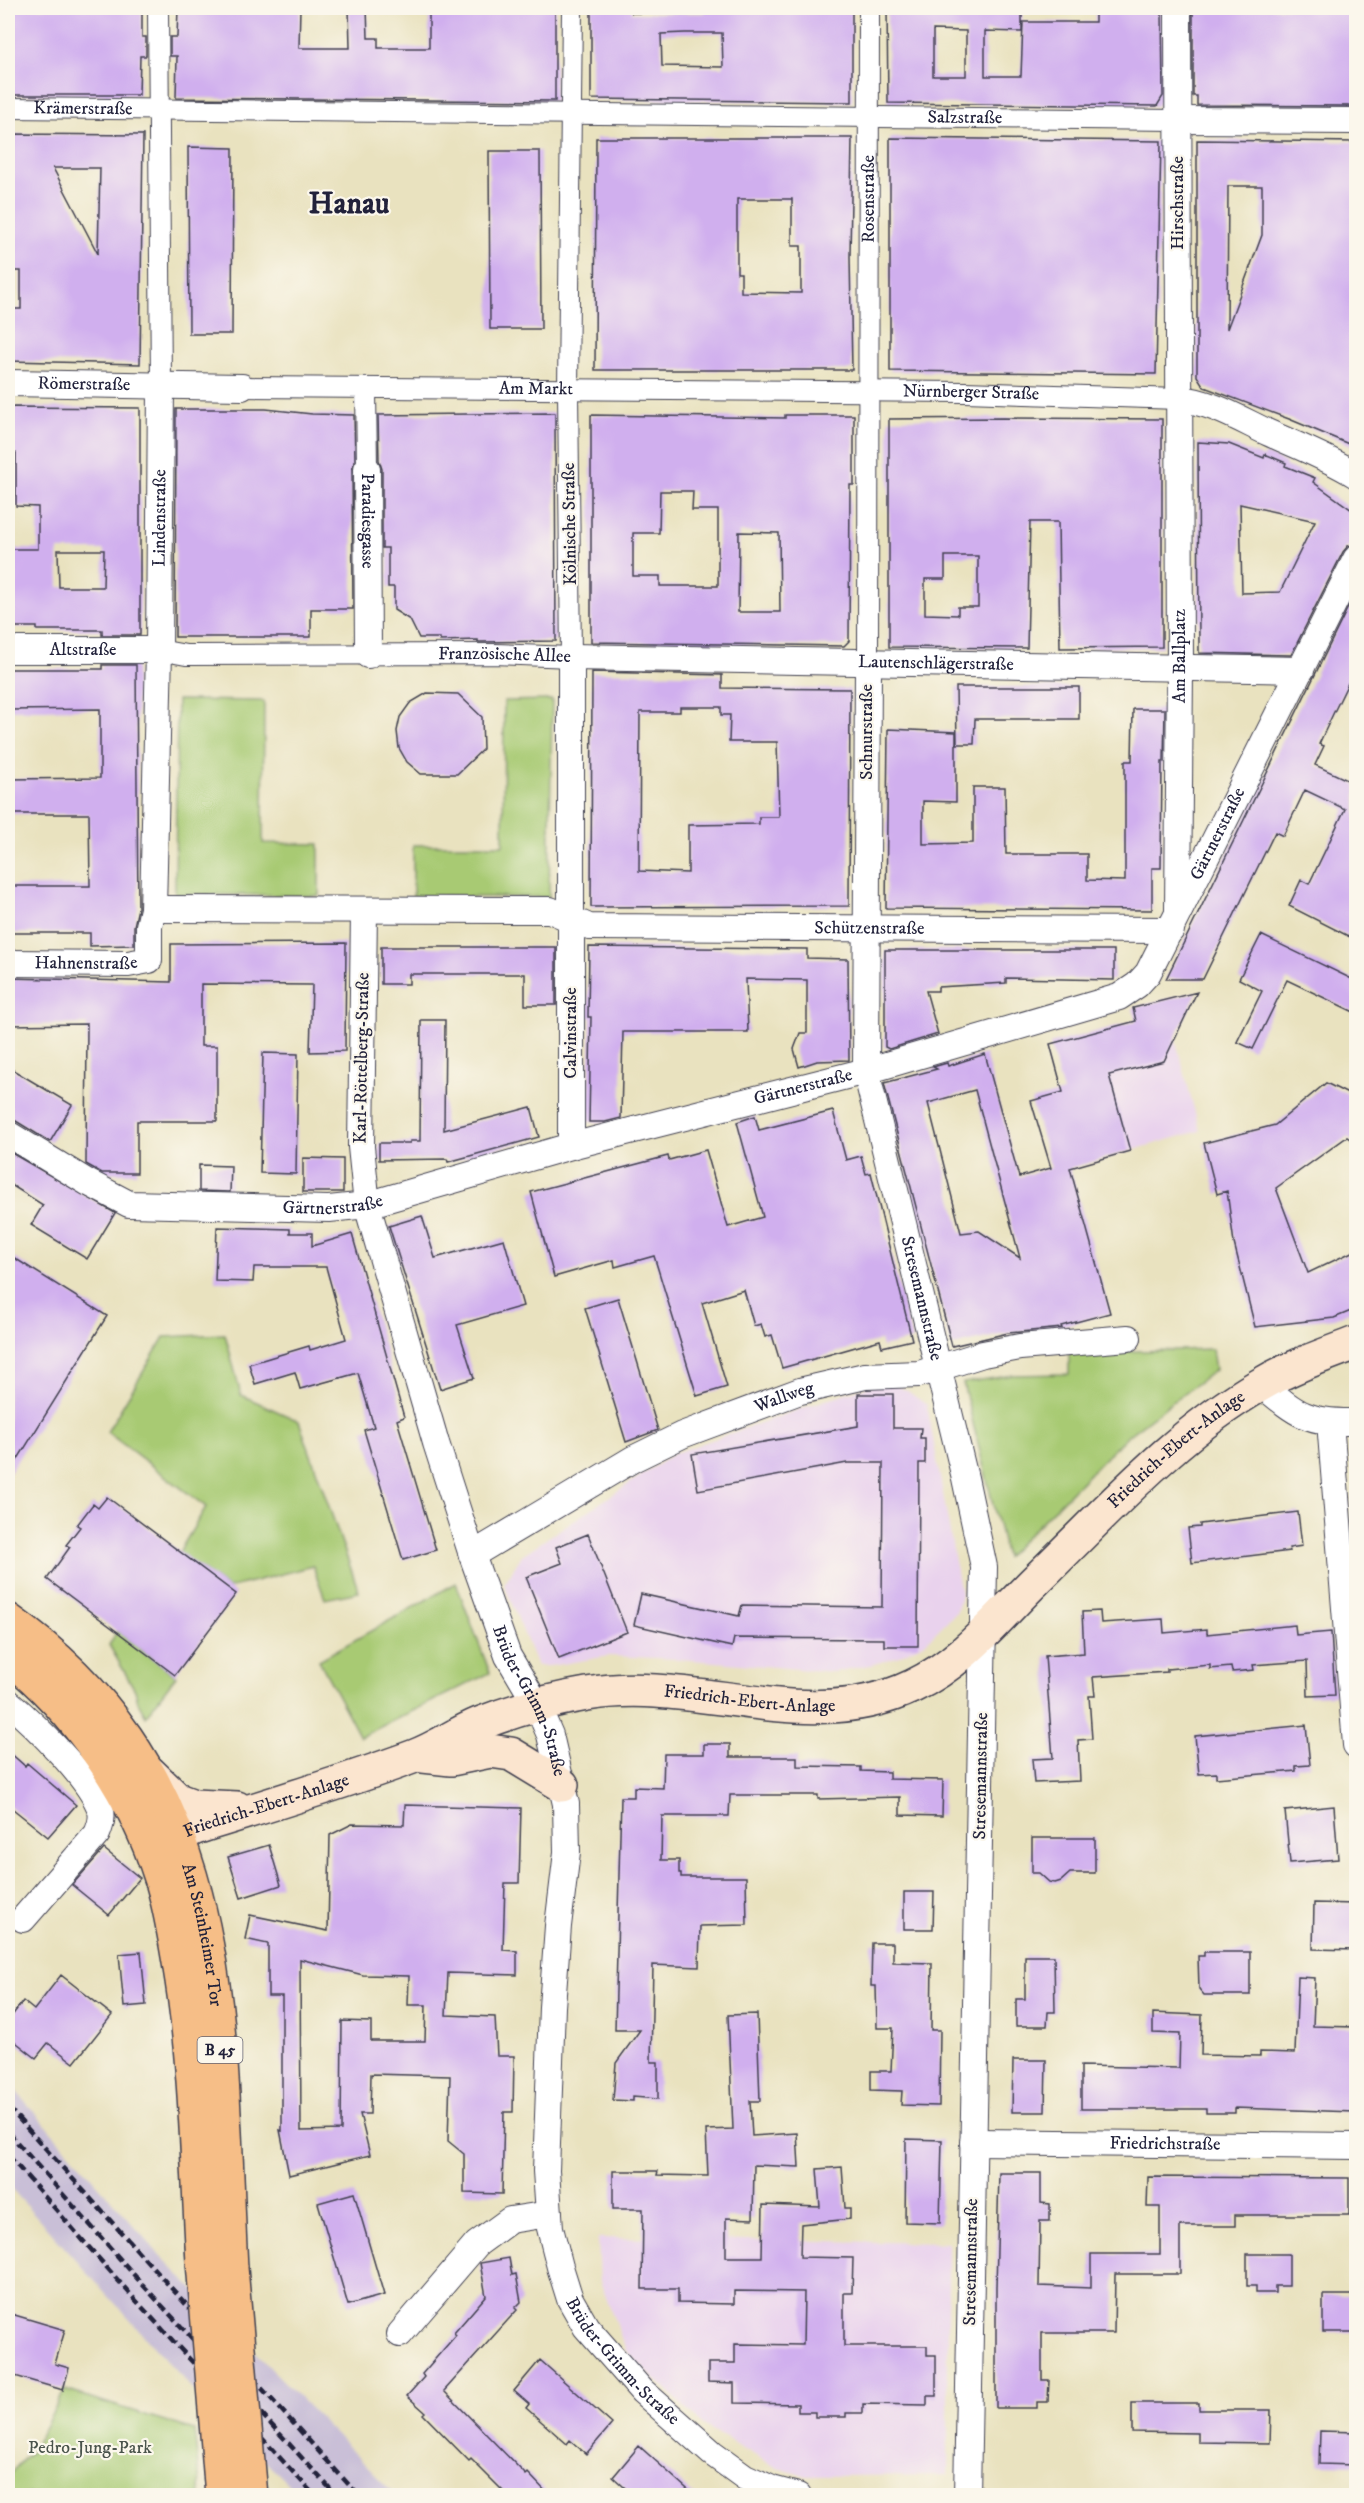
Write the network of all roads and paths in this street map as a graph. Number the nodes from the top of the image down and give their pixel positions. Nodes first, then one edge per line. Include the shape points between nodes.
1 (158, 8) edge
2 (572, 8) edge
3 (869, 8) edge
4 (1178, 8) edge
5 (8, 108) edge
6 (159, 110) junction
7 (572, 114) junction
8 (868, 117) junction
9 (1178, 120) junction
10 (1356, 121) edge
11 (8, 383) edge
12 (160, 386) junction
13 (242, 387) joint
14 (366, 388) junction
15 (568, 391) junction
16 (868, 393) junction
17 (1179, 399) junction
18 (367, 469) joint
19 (1356, 475) edge
20 (1356, 559) edge
21 (8, 650) edge
22 (159, 650) junction
23 (368, 655) junction
24 (571, 657) junction
25 (867, 663) junction
26 (1180, 668) junction
27 (1301, 670) junction
28 (153, 909) junction
29 (364, 910) junction
30 (570, 920) junction
31 (1174, 923) junction
32 (866, 927) junction
33 (8, 963) edge
34 (866, 1071) junction
35 (8, 1134) edge
36 (571, 1146) junction
37 (367, 1205) junction
38 (1128, 1338) dead end
39 (1356, 1343) edge
40 (938, 1369) junction
41 (1261, 1384) junction
42 (1330, 1422) junction
43 (1356, 1422) edge
44 (472, 1555) junction
45 (8, 1620) edge
46 (984, 1634) junction
47 (8, 1656) edge
48 (8, 1702) edge
49 (537, 1706) junction
50 (1356, 1745) edge
51 (418, 1755) junction
52 (149, 1772) junction
53 (562, 1785) junction
54 (257, 1808) junction
55 (165, 1845) junction
56 (23, 1919) dead end
57 (973, 2142) junction
58 (1356, 2146) edge
59 (549, 2214) junction
60 (217, 2265) junction
61 (400, 2334) dead end
62 (222, 2496) edge
63 (251, 2496) edge
64 (798, 2496) edge
65 (967, 2496) edge

1 - 6 street
2 - 7 street, Am Markt
3 - 8 street, Rosenstraße
4 - 9 street, Hirschstraße
5 - 6 street, Krämerstraße
6 - 7 street
6 - 12 street
7 - 8 street, Salzstraße
7 - 15 street, Am Markt
8 - 9 street, Salzstraße
8 - 16 street, Rosenstraße
9 - 10 street, Salzstraße
9 - 17 street, Hirschstraße
11 - 12 street, Römerstraße
12 - 13 street, Am Markt
12 - 22 street, Lindenstraße
13 - 14 street, Am Markt
14 - 15 street, Am Markt
14 - 18 street, Paradiesgasse
15 - 16 street, Nürnberger Straße
15 - 24 street, Kölnische Straße
16 - 17 street, Nürnberger Straße
16 - 25 street, Schnurstraße
17 - 19 street, Nürnberger Straße via 1190,399 1219,411
17 - 26 street, Am Ballplatz
18 - 23 street, Paradiesgasse
20 - 27 street, Gärtnerstraße
21 - 22 street, Altstraße
22 - 23 street, Französische Allee via 186,655
22 - 28 street
23 - 24 street, Französische Allee
24 - 25 street, Lautenschlägerstraße
24 - 30 street, Französische Allee
25 - 26 street, Lautenschlägerstraße
25 - 32 street, Schnurstraße
26 - 27 street, Lautenschlägerstraße
26 - 31 street, Am Ballplatz
27 - 31 street, Gärtnerstraße
28 - 29 street
28 - 33 street, Hahnenstraße via 148,926 148,960 128,964
29 - 30 street via 550,910
29 - 37 street, Karl-Röttelberg-Straße via 361,1147
30 - 32 street, Schützenstraße via 589,927
30 - 36 street, Calvinstraße
31 - 32 street, Schützenstraße
31 - 34 street, Gärtnerstraße via 1148,973 1137,986 1119,997
32 - 34 street, Schnurstraße
34 - 36 street, Gärtnerstraße
34 - 40 street, Stresemannstraße
35 - 37 street, Gärtnerstraße via 129,1204 329,1209
36 - 37 street, Gärtnerstraße
37 - 44 street, Brüder-Grimm-Straße
38 - 40 street, Wallweg via 1020,1347
39 - 41 main road, Friedrich-Ebert-Anlage
40 - 44 street, Wallweg via 919,1374 865,1376 800,1391 682,1435 633,1459
40 - 46 street, Stresemannstraße via 984,1567
41 - 42 street, Friedrich-Ebert-Anlage via 1301,1416
41 - 46 main road, Friedrich-Ebert-Anlage via 1150,1466
42 - 43 street, Friedrich-Ebert-Anlage
42 - 50 street
44 - 49 street, Brüder-Grimm-Straße via 508,1656
45 - 52 main road, Am Steinheimer Tor / B 45 via 90,1692
46 - 49 main road, Friedrich-Ebert-Anlage via 959,1658 914,1686 861,1703 805,1708 634,1690 590,1693
46 - 57 street, Stresemannstraße
47 - 55 main road, Am Steinheimer Tor / B 45 via 63,1708 98,1752 126,1798
48 - 56 street via 83,1780 102,1818 97,1834
49 - 51 main road, Friedrich-Ebert-Anlage via 478,1725
49 - 53 street, Brüder-Grimm-Straße via 550,1735
51 - 53 main road via 451,1759 490,1751 511,1754
51 - 54 main road, Friedrich-Ebert-Anlage
52 - 54 main road via 178,1800 194,1806
52 - 55 main road, Am Steinheimer Tor / B 45
53 - 59 street, Brüder-Grimm-Straße via 567,1852 552,2019 546,2171
54 - 55 main road, Friedrich-Ebert-Anlage
55 - 60 main road, Am Steinheimer Tor / B 45
57 - 58 street, Friedrichstraße
57 - 65 street, Stresemannstraße
59 - 61 street via 510,2220 477,2244
59 - 64 street, Brüder-Grimm-Straße via 567,2288 586,2327 642,2391 712,2453 745,2476
60 - 62 main road, Am Steinheimer Tor / B 45, bridge
60 - 63 main road, Am Steinheimer Tor / B 45, bridge

